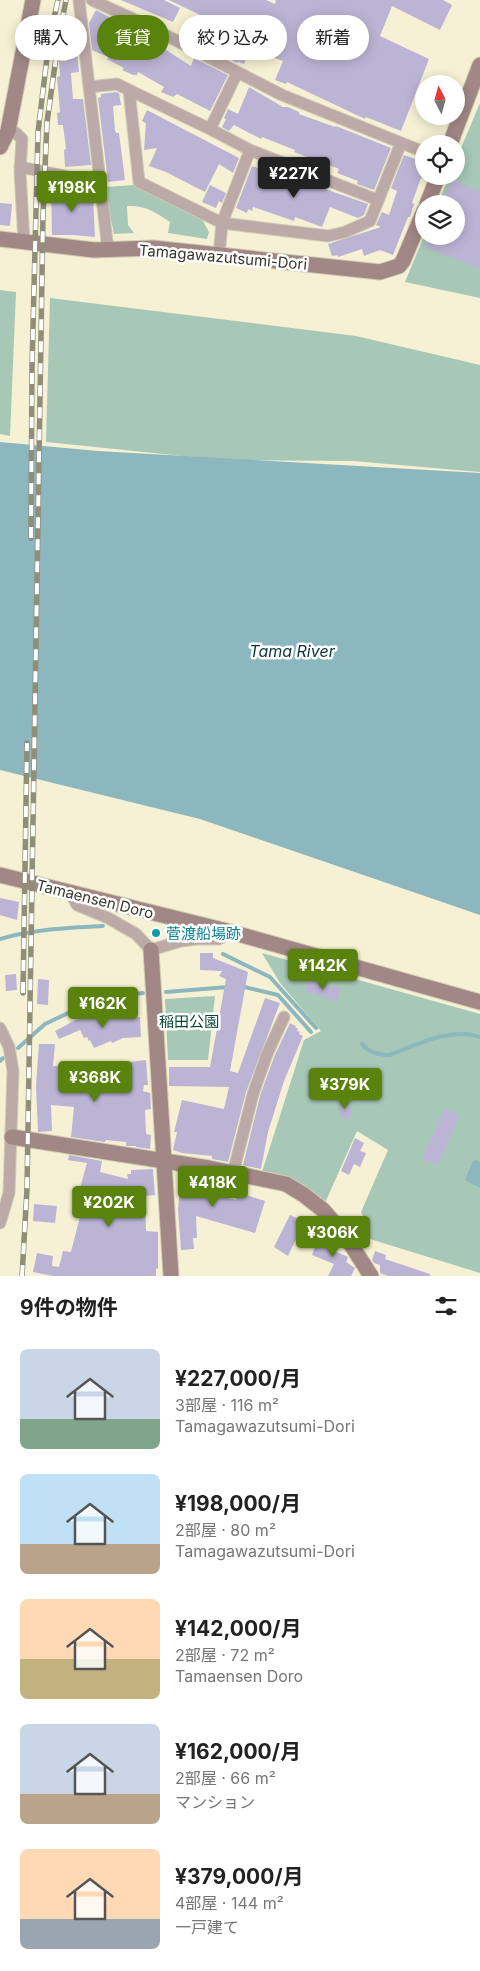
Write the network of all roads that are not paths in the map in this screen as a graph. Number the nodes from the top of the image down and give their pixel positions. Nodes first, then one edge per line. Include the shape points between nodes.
1 (33, 0) edge
2 (79, 0) edge
3 (92, 0) edge
4 (480, 65) edge
5 (237, 73) junction
6 (89, 87) junction
7 (129, 90) junction
8 (210, 129) junction
9 (8, 131) junction
10 (453, 135) edge
11 (401, 143) junction
12 (0, 147) edge
13 (415, 148) edge
14 (250, 150) junction
15 (20, 167) junction
16 (101, 190) junction
17 (378, 200) junction
18 (222, 223) junction
19 (415, 232) edge
20 (0, 239) edge
21 (24, 242) junction
22 (108, 250) junction
23 (219, 255) junction
24 (0, 875) edge
25 (71, 894) junction
26 (231, 932) junction
27 (151, 950) junction
28 (480, 1002) edge
29 (284, 1017) dead end
30 (0, 1028) edge
31 (6, 1137) edge
32 (164, 1162) junction
33 (233, 1173) junction
34 (0, 1223) edge
35 (171, 1276) edge
36 (371, 1276) edge

1 - 9 street
2 - 6 street
3 - 5 street
4 - 10 street
5 - 8 street
5 - 11 street via 282,95
6 - 7 street via 117,84
6 - 16 street
7 - 8 street
7 - 18 street via 139,182
8 - 14 street
9 - 12 street
9 - 15 street via 22,139
11 - 13 street
11 - 17 street
14 - 17 street
14 - 18 street
15 - 16 street via 65,176
15 - 21 street
16 - 22 street
17 - 18 street via 370,221 328,236
18 - 23 street
19 - 23 street, Tamagawazutsumi-Dori via 399,266 372,272
20 - 21 street, Tamagawazutsumi-Dori
21 - 22 street, Tamagawazutsumi-Dori
22 - 23 street, Tamagawazutsumi-Dori via 153,248
24 - 25 street, Tamaensen Doro
25 - 26 street, Tamaensen Doro
25 - 27 street via 77,905 136,934
26 - 27 street via 219,940 181,941
26 - 28 street, Tamaensen Doro
27 - 32 street
29 - 33 street via 252,1094
30 - 31 street via 9,1047 13,1071
31 - 32 street
31 - 34 street via 9,1193
32 - 33 street
32 - 35 street
33 - 36 street via 286,1184 304,1195 323,1210 345,1235

